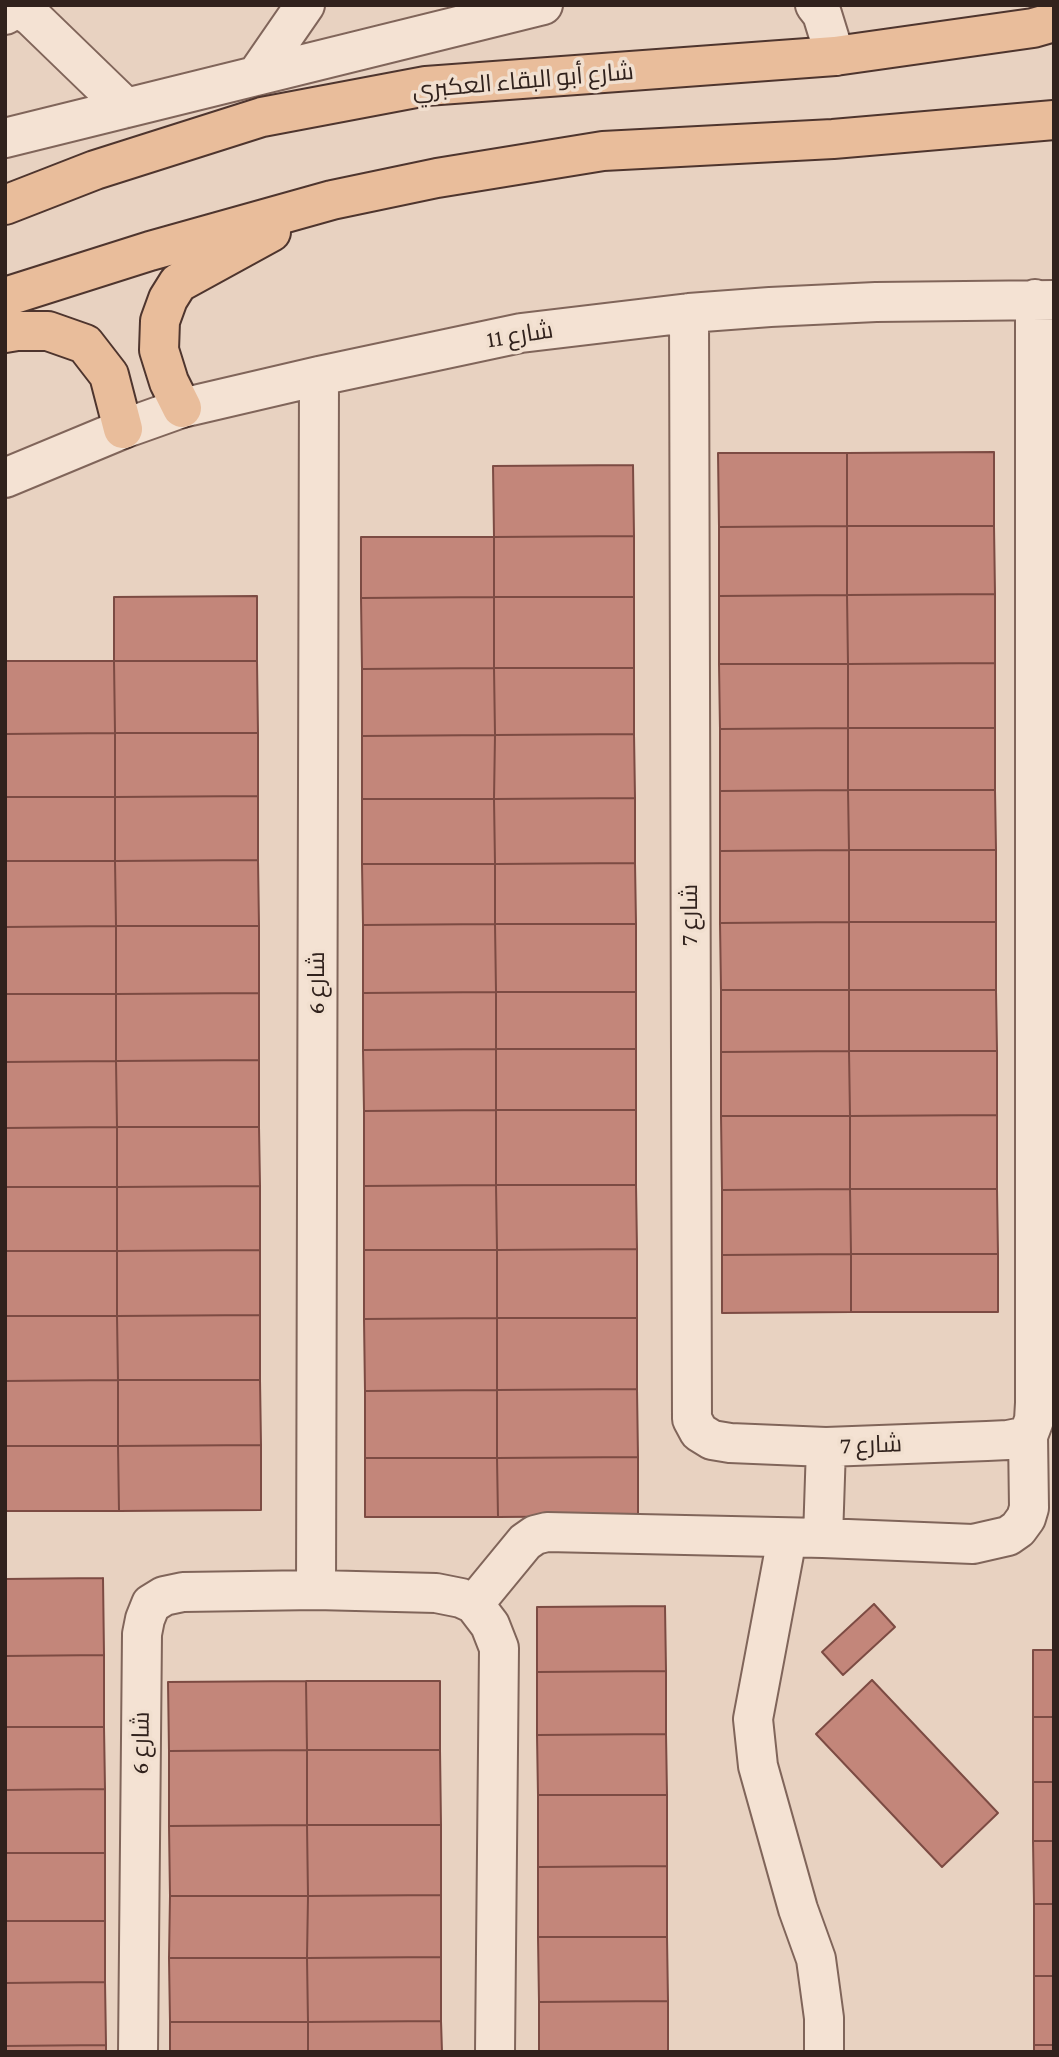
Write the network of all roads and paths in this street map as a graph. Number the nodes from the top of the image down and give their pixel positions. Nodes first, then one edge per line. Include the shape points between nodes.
1 (305, 5) edge
2 (543, 5) edge
3 (815, 5) edge
4 (5, 15) edge
5 (1054, 22) edge
6 (835, 56) junction
7 (256, 76) junction
8 (127, 108) junction
9 (1054, 120) edge
10 (5, 138) edge
11 (332, 200) junction
12 (5, 205) edge
13 (5, 297) edge
14 (1044, 300) edge
15 (689, 313) junction
16 (5, 333) edge
17 (319, 376) junction
18 (182, 408) junction
19 (122, 429) junction
20 (5, 478) edge
21 (1028, 1436) junction
22 (826, 1447) junction
23 (805, 1538) junction
24 (316, 1590) junction
25 (474, 1604) junction
26 (138, 2052) edge
27 (495, 2052) edge
28 (824, 2052) edge

1 - 7 street
2 - 7 street
3 - 6 street
4 - 8 street via 23,11 32,16
5 - 6 main road, شارع أبو البقاء العكبري
6 - 12 main road, شارع أبو البقاء العكبري via 426,86 262,117 95,170
7 - 8 street
8 - 10 street
9 - 11 main road via 833,139 603,151
11 - 13 main road
11 - 18 main road via 178,283 160,321 159,350
14 - 15 street, شارع 11 via 876,302
14 - 21 street via 1035,1403
15 - 17 street, شارع 11 via 521,332
15 - 22 street, شارع 7 via 692,1419 699,1432 712,1440
16 - 19 main road via 48,331 85,344 109,374
17 - 18 street, شارع 11
17 - 24 street, شارع 6
18 - 19 street, شارع 11
19 - 20 street, شارع 11
21 - 22 street, شارع 7
21 - 23 street via 1029,1508 1018,1529 1008,1536 973,1544
22 - 23 street
23 - 25 street via 547,1532 525,1542
23 - 28 street via 753,1719 758,1766 816,1958
24 - 25 street, شارع 6 via 436,1592
24 - 26 street, شارع 6 via 183,1592 151,1604 145,1619
25 - 27 street via 490,1625 499,1648

